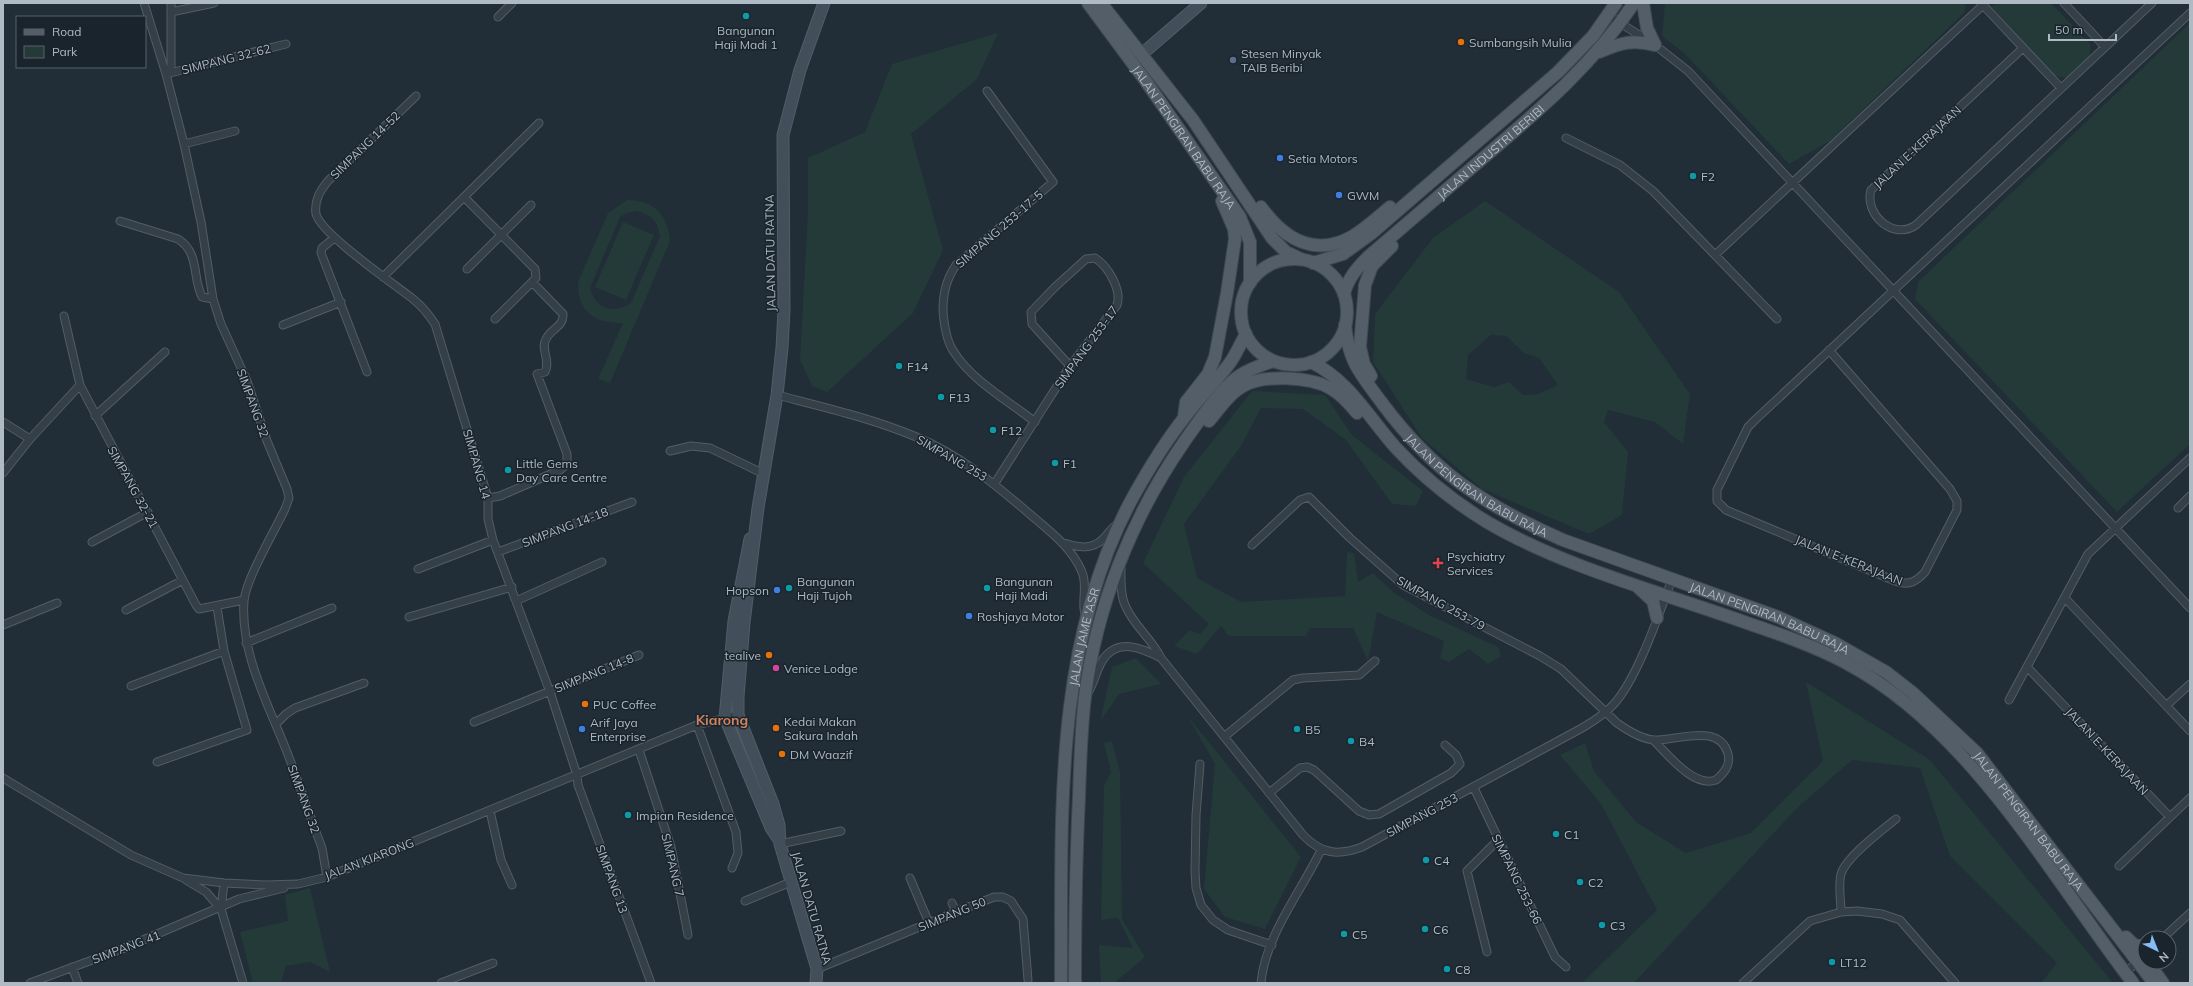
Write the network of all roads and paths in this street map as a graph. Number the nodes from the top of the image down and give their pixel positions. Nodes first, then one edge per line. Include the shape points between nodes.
1 (144, 3) edge
2 (171, 3) edge
3 (214, 3) edge
4 (512, 3) edge
5 (824, 3) edge
6 (1088, 3) edge
7 (1101, 3) edge
8 (1201, 3) edge
9 (1616, 3) edge
10 (1634, 3) edge
11 (1643, 3) edge
12 (2152, 3) edge
13 (1982, 4) edge
14 (2067, 4) edge
15 (171, 12) junction
16 (2190, 13) edge
17 (1608, 16) junction
18 (498, 17) dead end
19 (1620, 23) junction
20 (286, 44) dead end
21 (1655, 45) junction
22 (2105, 47) junction
23 (2023, 48) junction
24 (1596, 53) junction
25 (1142, 54) junction
26 (166, 74) junction
27 (2061, 88) junction
28 (987, 91) dead end
29 (416, 96) dead end
30 (539, 124) dead end
31 (235, 131) dead end
32 (1566, 138) dead end
33 (184, 144) junction
34 (1225, 167) junction
35 (1210, 176) junction
36 (1793, 182) junction
37 (1420, 190) junction
38 (317, 195) joint
39 (464, 197) junction
40 (1432, 201) junction
41 (531, 204) dead end
42 (120, 221) dead end
43 (501, 235) junction
44 (334, 238) junction
45 (1715, 255) junction
46 (1309, 262) junction
47 (467, 269) dead end
48 (383, 276) junction
49 (532, 282) junction
50 (1250, 283) junction
51 (1894, 289) junction
52 (1344, 294) junction
53 (213, 299) junction
54 (341, 302) junction
55 (64, 316) dead end
56 (495, 319) dead end
57 (1777, 320) dead end
58 (283, 325) dead end
59 (1345, 325) junction
60 (1246, 334) junction
61 (1830, 350) junction
62 (165, 352) dead end
63 (1273, 361) junction
64 (1311, 362) junction
65 (1070, 366) junction
66 (367, 372) dead end
67 (80, 385) junction
68 (777, 395) junction
69 (94, 416) junction
70 (1184, 418) junction
71 (3, 422) edge
72 (1036, 422) junction
73 (1403, 432) junction
74 (30, 438) junction
75 (1187, 438) junction
76 (1396, 448) junction
77 (670, 451) dead end
78 (2190, 458) edge
79 (3, 474) edge
80 (764, 474) junction
81 (995, 483) junction
82 (2190, 496) edge
83 (488, 498) junction
84 (632, 502) dead end
85 (758, 508) junction
86 (2178, 508) dead end
87 (148, 512) junction
88 (1121, 522) junction
89 (2115, 527) junction
90 (493, 540) junction
91 (92, 542) dead end
92 (1061, 542) junction
93 (1252, 545) dead end
94 (498, 552) junction
95 (602, 562) dead end
96 (1121, 562) junction
97 (418, 569) dead end
98 (1672, 579) junction
99 (183, 580) junction
100 (1631, 583) junction
101 (512, 587) junction
102 (1667, 594) junction
103 (2065, 598) junction
104 (244, 600) junction
105 (516, 601) junction
106 (57, 603) dead end
107 (217, 607) junction
108 (332, 608) dead end
109 (2190, 608) edge
110 (126, 610) dead end
111 (409, 617) dead end
112 (1086, 618) junction
113 (1657, 618) junction
114 (3, 625) edge
115 (246, 643) junction
116 (224, 651) junction
117 (639, 655) dead end
118 (1161, 658) junction
119 (1375, 661) dead end
120 (2028, 668) junction
121 (364, 683) dead end
122 (2190, 684) edge
123 (131, 686) dead end
124 (550, 692) junction
125 (1085, 697) junction
126 (2009, 700) dead end
127 (2167, 705) junction
128 (1606, 712) junction
129 (738, 715) junction
130 (725, 718) junction
131 (474, 722) dead end
132 (276, 724) junction
133 (698, 725) junction
134 (2190, 731) edge
135 (1224, 737) junction
136 (1653, 740) junction
137 (1445, 745) dead end
138 (640, 750) junction
139 (157, 762) dead end
140 (1200, 764) dead end
141 (577, 775) junction
142 (3, 778) edge
143 (1474, 788) junction
144 (1269, 793) junction
145 (2190, 798) edge
146 (490, 811) junction
147 (2170, 817) junction
148 (1896, 819) dead end
149 (841, 831) dead end
150 (1498, 840) junction
151 (779, 843) junction
152 (1321, 850) junction
153 (2119, 866) dead end
154 (732, 868) dead end
155 (327, 877) junction
156 (183, 878) junction
157 (910, 878) dead end
158 (791, 882) junction
159 (224, 883) junction
160 (298, 884) junction
161 (512, 885) dead end
162 (2085, 892) junction
163 (745, 901) dead end
164 (952, 903) dead end
165 (221, 909) junction
166 (956, 912) junction
167 (1842, 912) junction
168 (2190, 913) edge
169 (929, 923) junction
170 (2172, 930) edge
171 (688, 935) dead end
172 (1272, 945) junction
173 (2137, 946) edge
174 (1487, 952) dead end
175 (2137, 953) edge
176 (2137, 962) edge
177 (493, 963) dead end
178 (72, 967) junction
179 (1566, 967) dead end
180 (817, 970) junction
181 (2147, 970) edge
182 (2153, 970) edge
183 (2125, 973) junction
184 (1028, 980) dead end
185 (30, 983) edge
186 (78, 983) edge
187 (243, 983) edge
188 (441, 983) edge
189 (651, 983) edge
190 (816, 983) edge
191 (1061, 983) edge
192 (1075, 983) edge
193 (1261, 983) edge
194 (1743, 983) edge
195 (1955, 983) edge
196 (2133, 983) edge
197 (2154, 983) edge
198 (2163, 983) edge

1 - 26 street, SIMPANG 32
2 - 15 street, SIMPANG 32
3 - 15 street
4 - 18 street
5 - 68 main road, JALAN DATU RATNA via 800,70 783,135 784,310
6 - 35 main road, JALAN PENGIRAN BABU RAJA via 1145,80
7 - 25 main road, JALAN PENGIRAN BABU RAJA
8 - 25 main road
9 - 17 main road, JALAN INDUSTRI BERIBI
10 - 19 main road, JALAN INDUSTRI BERIBI
11 - 21 main road via 1647,28
12 - 22 street
13 - 23 street
13 - 36 street
14 - 22 street
15 - 26 street, SIMPANG 32 via 171,67
16 - 51 street
17 - 19 street
17 - 37 main road, JALAN INDUSTRI BERIBI via 1593,36 1558,72
19 - 21 street
19 - 24 main road, JALAN INDUSTRI BERIBI
20 - 26 street, SIMPANG 32-62
21 - 24 main road via 1633,41
21 - 36 street via 1688,71
22 - 27 street
23 - 27 street
23 - 27 street, JALAN E-KERAJAAN via 1876,184 1871,190 1869,201 1879,218 1893,230 1909,230 1916,225
24 - 40 main road, JALAN INDUSTRI BERIBI via 1542,108
25 - 34 main road, JALAN PENGIRAN BABU RAJA via 1193,120
26 - 33 street, SIMPANG 32
28 - 72 street, SIMPANG 253-17-5 via 1052,182 956,264 948,276 945,287 944,325 949,344 963,364
29 - 38 street, SIMPANG 14-52 via 328,181
30 - 39 street
31 - 33 street
32 - 45 street via 1620,165 1648,186
33 - 53 street, SIMPANG 32 via 201,222
34 - 37 main road via 1245,185 1279,230 1292,239 1310,244 1323,245 1342,241 1354,235 1399,200
34 - 46 main road, JALAN PENGIRAN BABU RAJA via 1272,238 1286,252
35 - 50 main road, JALAN PENGIRAN BABU RAJA via 1240,217 1247,232 1250,248
35 - 70 main road via 1234,229 1235,248 1215,358 1208,374 1186,402
36 - 45 street
36 - 51 street
37 - 46 main road, JALAN INDUSTRI BERIBI via 1355,247 1334,258
38 - 44 street, SIMPANG 14 via 316,215
39 - 43 street
39 - 48 street
40 - 52 main road, JALAN INDUSTRI BERIBI via 1355,270
40 - 73 main road via 1426,215 1372,266 1367,276 1362,301 1360,347 1364,364 1401,420
41 - 43 street
42 - 53 street via 185,243 192,253 202,297
43 - 47 street
43 - 49 street via 535,269 536,278
44 - 48 street, SIMPANG 14
44 - 54 street via 322,248 321,253
45 - 57 street
46 - 50 main road via 1294,260 1274,264
46 - 52 main road via 1332,275
48 - 83 street, SIMPANG 14 via 428,313 435,324
49 - 56 street
49 - 83 street via 563,314 561,323 546,339 544,348 549,365 545,372 537,374 567,454 567,464 560,470 514,491
50 - 60 main road via 1242,302 1241,313
51 - 61 street
51 - 89 street
52 - 59 main road via 1347,315
53 - 104 street, SIMPANG 32 via 221,324 247,381 289,498 248,585
54 - 58 street
54 - 66 street
55 - 67 street, SIMPANG 32-21
59 - 64 main road via 1333,348
59 - 73 main road, JALAN PENGIRAN BABU RAJA via 1347,348 1353,362
60 - 63 main road via 1257,350
60 - 70 main road, JALAN JAME 'ASR via 1228,366
61 - 61 street, JALAN E-KERAJAAN via 1748,427 1717,490 1717,501 1726,510 1901,584 1914,582 1925,572 1956,516 1958,506 1954,495
62 - 69 street
63 - 64 main road via 1292,365
63 - 75 main road, JALAN JAME 'ASR via 1236,377
64 - 76 main road, JALAN PENGIRAN BABU RAJA via 1334,374
65 - 65 street, SIMPANG 253-17 via 1032,324 1030,316 1033,308 1086,259 1095,258 1105,266 1116,289 1118,305
65 - 72 street, SIMPANG 253-17
67 - 69 street, SIMPANG 32-21
67 - 74 street
68 - 80 main road, JALAN DATU RATNA
68 - 81 street, SIMPANG 253 via 849,414 914,436 951,455
69 - 87 street, SIMPANG 32-21
70 - 88 main road, JALAN JAME 'ASR via 1144,479
71 - 74 street
72 - 81 street, SIMPANG 253-17
73 - 98 main road, JALAN PENGIRAN BABU RAJA via 1455,481 1493,506 1570,542
74 - 79 street
75 - 76 main road via 1200,431 1233,393 1243,386 1260,380 1284,379 1320,383 1331,388 1348,402 1382,441
75 - 96 main road, JALAN JAME 'ASR via 1146,504
76 - 100 main road, JALAN PENGIRAN BABU RAJA via 1447,495 1488,522 1559,557
77 - 80 street via 691,446 710,448
78 - 89 street
80 - 85 main road, JALAN DATU RATNA
81 - 92 street, SIMPANG 253
82 - 86 street
83 - 90 street, SIMPANG 14 via 488,519
84 - 94 street, SIMPANG 14-18
85 - 129 main road, JALAN DATU RATNA via 744,623
85 - 130 main road, JALAN DATU RATNA via 746,554 734,621
87 - 91 street
87 - 99 street, SIMPANG 32-21
88 - 92 street, SIMPANG 253 via 1111,528 1096,544 1083,547
88 - 112 main road, JALAN JAME 'ASR via 1101,570
89 - 103 street via 2088,554
89 - 109 street
90 - 94 street, SIMPANG 14
90 - 97 street
92 - 112 street, SIMPANG 253 via 1082,572
93 - 128 street, SIMPANG 253-79 via 1300,500 1310,498 1394,578 1546,659 1565,673
94 - 101 street, SIMPANG 14
95 - 105 street
96 - 118 street via 1121,591 1124,604 1138,627 1156,646
96 - 125 main road, JALAN JAME 'ASR via 1100,625
98 - 102 street, SIMPANG 253
98 - 162 main road, JALAN PENGIRAN BABU RAJA via 1778,617 1816,634 1859,656 1902,685 1977,753
99 - 107 street, SIMPANG 32-21 via 199,610
99 - 110 street
100 - 102 main road, JALAN PENGIRAN BABU RAJA
100 - 113 main road via 1653,601
101 - 105 street, SIMPANG 14
101 - 111 street
102 - 113 street, SIMPANG 253
102 - 183 main road, JALAN PENGIRAN BABU RAJA via 1809,646 1846,662 1883,685 1941,735 1966,761 2008,813
103 - 120 street
103 - 127 street
104 - 107 street, SIMPANG 32-21
104 - 115 street, SIMPANG 32
105 - 124 street, SIMPANG 14
106 - 114 street
107 - 116 street
108 - 115 street
112 - 191 main road, JALAN JAME 'ASR via 1070,703 1066,746 1062,832
113 - 128 street, SIMPANG 253 via 1633,676 1623,693
115 - 132 street, SIMPANG 32
116 - 123 street
116 - 139 street via 247,730
117 - 124 street, SIMPANG 14-8
118 - 125 street via 1138,647 1118,648 1103,661
118 - 135 street
119 - 135 street via 1359,676 1293,680
120 - 126 street
120 - 147 street, JALAN E-KERAJAAN
121 - 132 street via 295,708
122 - 127 street
124 - 131 street, SIMPANG 14-8
124 - 141 street, SIMPANG 14
125 - 192 main road, JALAN JAME 'ASR via 1077,832
127 - 134 street
128 - 136 street via 1628,731
128 - 143 street, SIMPANG 253
129 - 130 street, JALAN KIARONG
129 - 151 main road, JALAN DATU RATNA via 773,804 779,825
130 - 133 street, JALAN KIARONG
130 - 151 main road, JALAN DATU RATNA
132 - 155 street, SIMPANG 32 via 322,848
133 - 138 street, JALAN KIARONG
133 - 154 street via 736,832 738,853
135 - 144 street
136 - 136 street via 1699,781 1716,780 1726,770 1726,746 1715,737 1702,735
137 - 144 street via 1456,755 1460,764 1379,814 1369,815 1358,811 1314,770 1307,767 1300,768
138 - 141 street, JALAN KIARONG
138 - 171 street, SIMPANG 7 via 671,847
140 - 172 street via 1195,871 1201,905 1213,920 1228,930
141 - 146 street, JALAN KIARONG
141 - 189 street, SIMPANG 13 via 578,785
142 - 156 street, JALAN KIARONG via 132,855
143 - 150 street, SIMPANG 253-66
143 - 152 street, SIMPANG 253 via 1362,847 1348,852 1334,853
144 - 152 street via 1312,845
145 - 147 street
146 - 155 street, JALAN KIARONG
146 - 161 street via 501,860
147 - 153 street
148 - 167 street via 1871,840 1844,869 1840,880
149 - 151 street
150 - 174 street via 1467,871
150 - 179 street, SIMPANG 253-66 via 1555,957
151 - 158 main road, JALAN DATU RATNA
152 - 172 street via 1291,902
155 - 160 street, JALAN KIARONG
156 - 159 street, JALAN KIARONG
156 - 165 street via 206,892
157 - 169 street
158 - 163 street
158 - 180 main road, JALAN DATU RATNA
159 - 160 street, JALAN KIARONG
159 - 165 street
160 - 165 street, SIMPANG 41 via 249,896
162 - 173 main road via 2104,908
162 - 175 main road, JALAN PENGIRAN BABU RAJA
164 - 166 street
165 - 178 street, SIMPANG 41
165 - 187 street
166 - 169 street, SIMPANG 50
166 - 184 street, SIMPANG 50 via 994,897 1003,897 1011,901 1023,919
167 - 194 street via 1810,921
167 - 195 street via 1882,914 1900,920
168 - 170 street
169 - 180 street, SIMPANG 50
172 - 193 street
176 - 183 street
177 - 188 street
178 - 185 street, SIMPANG 41
178 - 186 street
180 - 190 main road, JALAN DATU RATNA
181 - 197 main road, JALAN PENGIRAN BABU RAJA
182 - 198 main road
183 - 196 main road, JALAN PENGIRAN BABU RAJA

